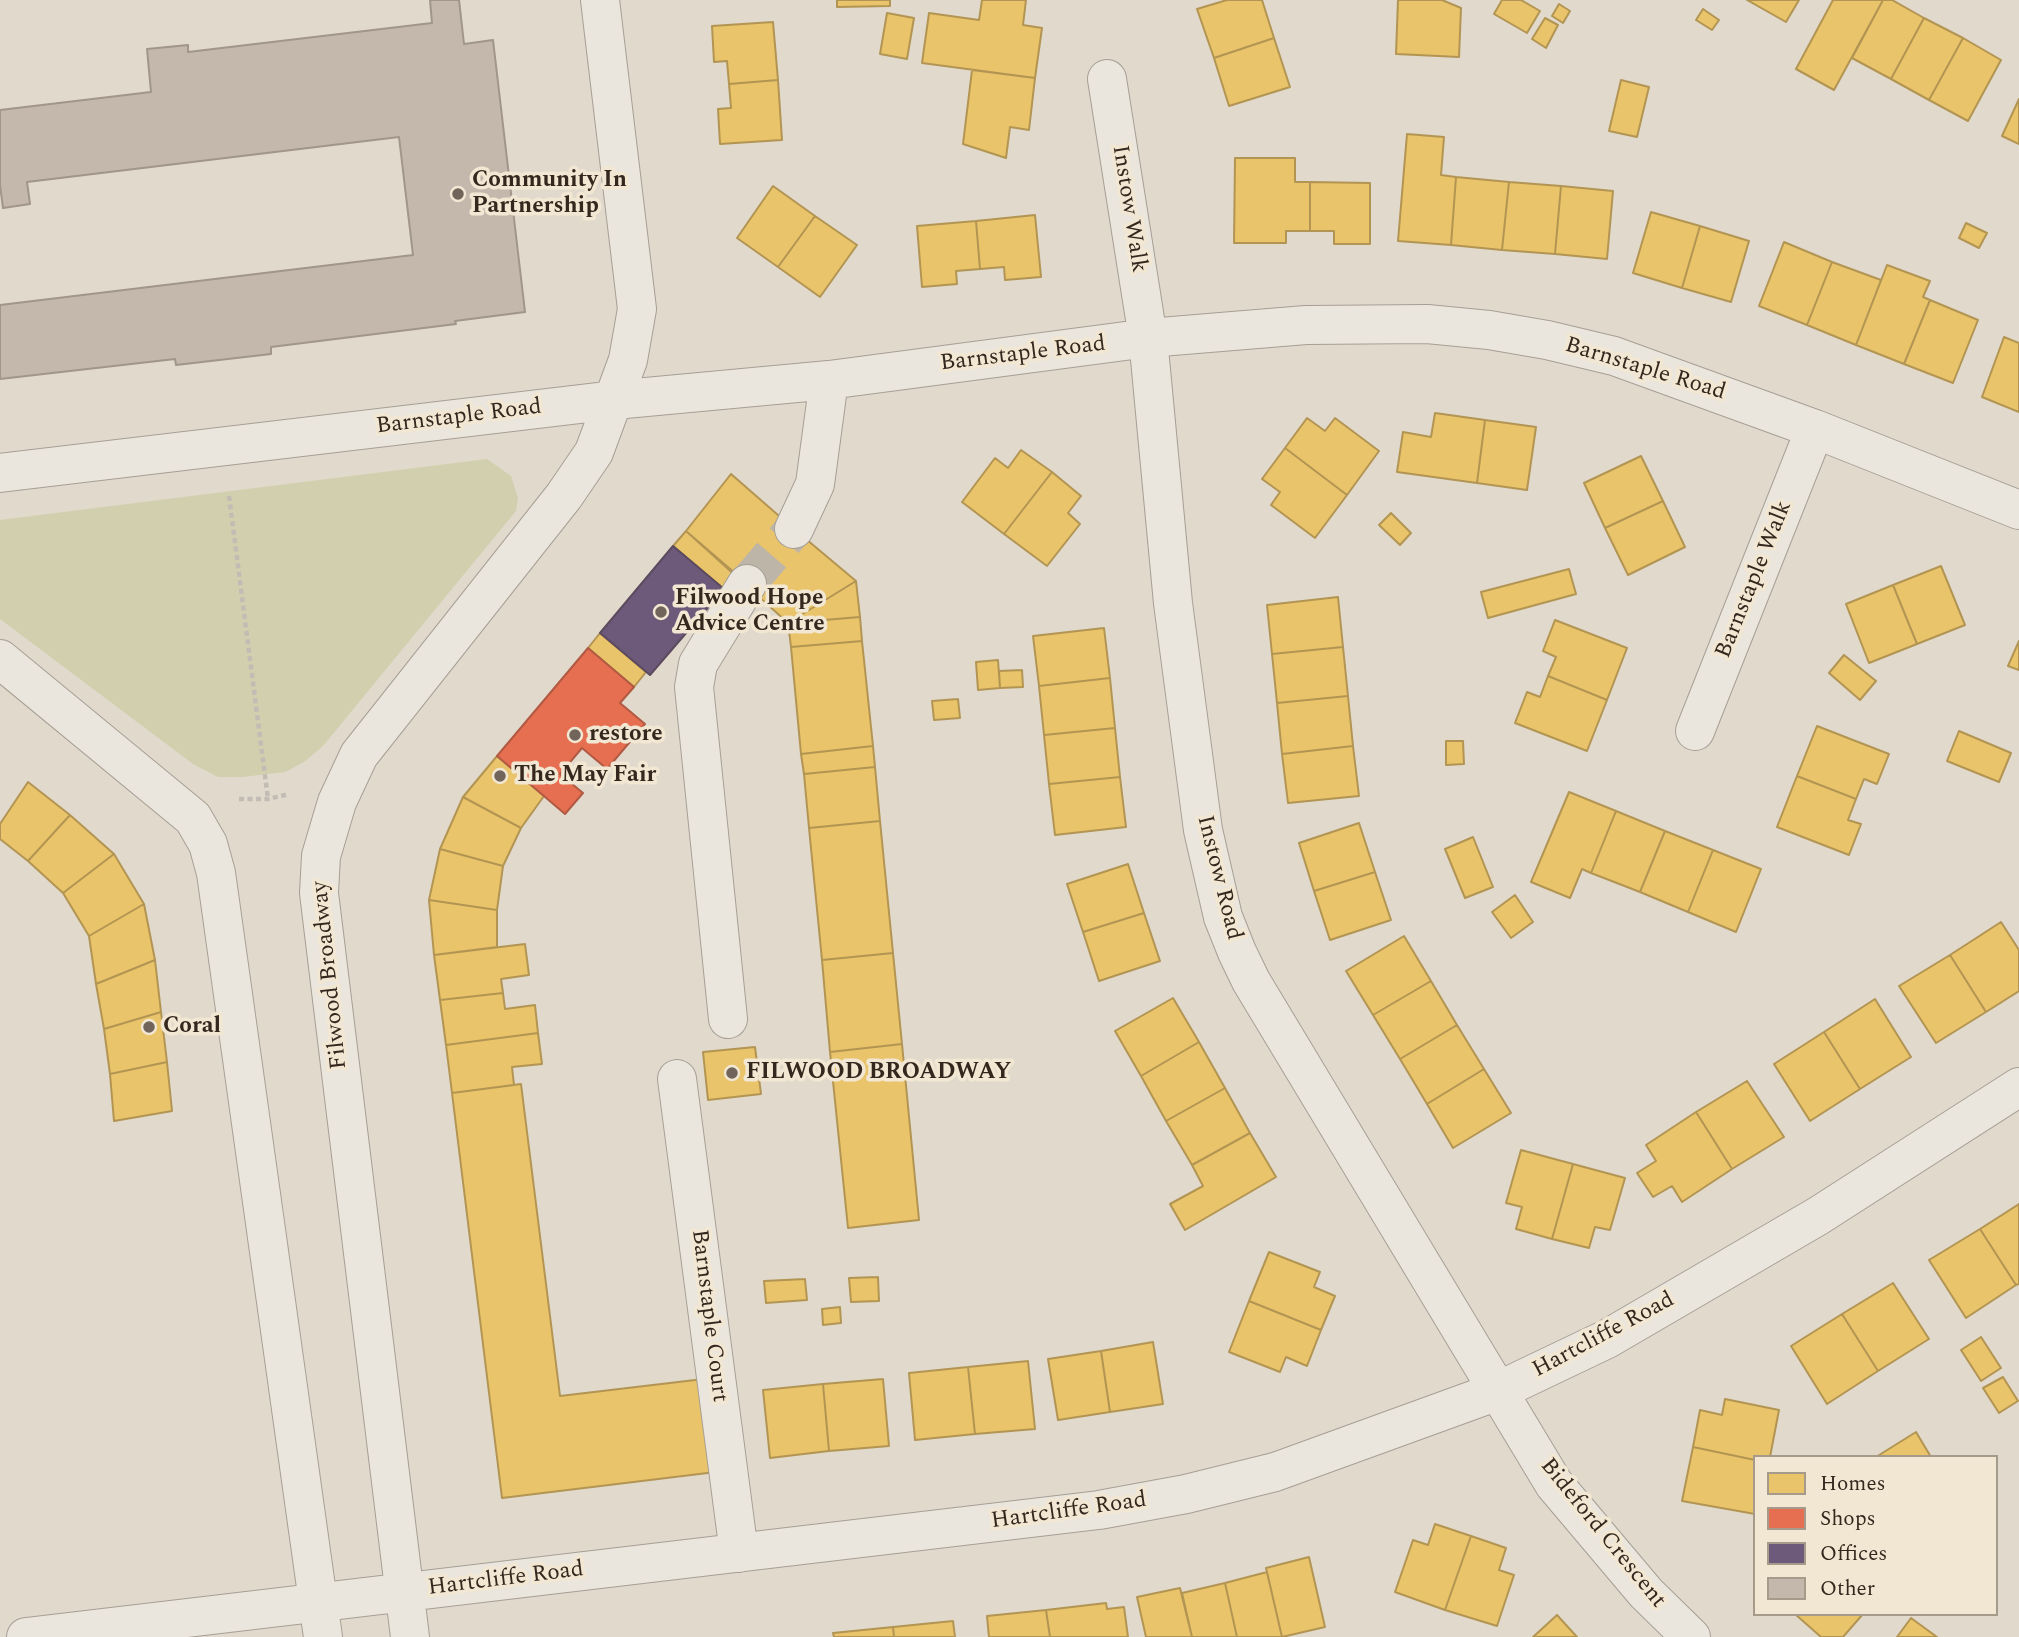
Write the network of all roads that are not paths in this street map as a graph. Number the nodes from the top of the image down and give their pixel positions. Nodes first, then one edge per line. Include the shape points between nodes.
1 (600, 0) edge
2 (1107, 79) dead end
3 (1148, 338) junction
4 (829, 380) junction
5 (614, 400) junction
6 (1815, 429) junction
7 (0, 473) edge
8 (2019, 510) edge
9 (794, 529) tunnel mouth
10 (747, 584) tunnel mouth
11 (0, 659) edge
12 (1695, 731) dead end
13 (729, 1019) dead end
14 (677, 1079) dead end
15 (2019, 1087) edge
16 (1498, 1391) junction
17 (739, 1553) junction
18 (405, 1592) junction
19 (321, 1620) edge
20 (26, 1637) edge
21 (410, 1637) edge
22 (1691, 1637) edge

1 - 5 street, Filwood Broadway via 637,309 628,360
2 - 3 street, Instow Walk
3 - 4 street, Barnstaple Road
3 - 6 street, Barnstaple Road via 1364,323 1489,330 1614,356
3 - 16 street, Instow Road via 1173,603 1203,830 1223,917 1251,981
4 - 5 street, Barnstaple Road
4 - 9 street via 815,484
5 - 7 street, Barnstaple Road
5 - 18 street, Filwood Broadway via 594,452 564,496 359,755 337,802 321,856 318,893
6 - 8 street, Barnstaple Road
6 - 12 street, Barnstaple Walk
10 - 13 street via 698,664 694,687
11 - 19 street via 193,818 208,844 216,873
14 - 17 street, Barnstaple Court
15 - 16 street, Hartcliffe Road via 1818,1216 1607,1339
16 - 17 street, Hartcliffe Road via 1275,1472 1186,1494 1099,1510
16 - 22 street, Bideford Crescent via 1554,1484 1646,1593
17 - 18 street, Hartcliffe Road
18 - 19 street, Hartcliffe Road
18 - 21 street, Filwood Broadway
19 - 20 street, Hartcliffe Road

